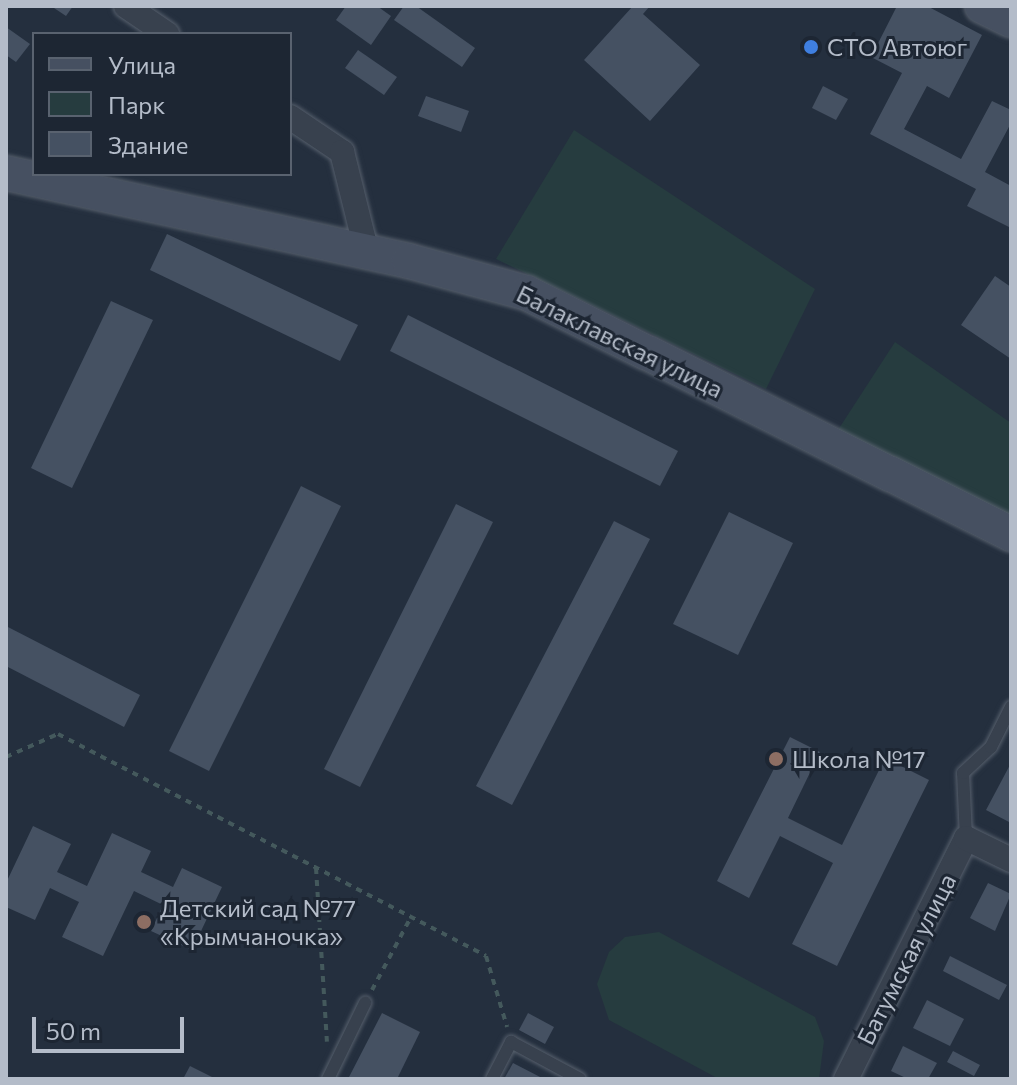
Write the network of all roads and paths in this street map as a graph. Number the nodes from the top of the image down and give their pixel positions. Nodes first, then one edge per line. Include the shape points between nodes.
1 (126, 6) edge
2 (982, 6) edge
3 (1011, 20) edge
4 (164, 32) edge
5 (292, 118) edge
6 (6, 173) edge
7 (367, 253) junction
8 (1011, 534) edge
9 (1011, 707) edge
10 (6, 757) edge
11 (966, 838) junction
12 (1011, 860) edge
13 (316, 868) junction
14 (411, 917) junction
15 (365, 1003) joint
16 (511, 1042) junction
17 (329, 1078) edge
18 (492, 1079) edge
19 (580, 1079) edge
20 (846, 1079) edge

1 - 4 street
2 - 3 main road
5 - 7 street via 342,152
6 - 7 main road, Балаклавская улица
7 - 8 main road, Балаклавская улица via 527,293
9 - 11 lane via 991,747 963,773
10 - 13 path via 58,734
11 - 12 street
11 - 20 street, Батумская улица
13 - 14 path
13 - 17 path
14 - 15 path
14 - 16 path via 486,956
15 - 17 lane
16 - 18 lane
16 - 19 lane

